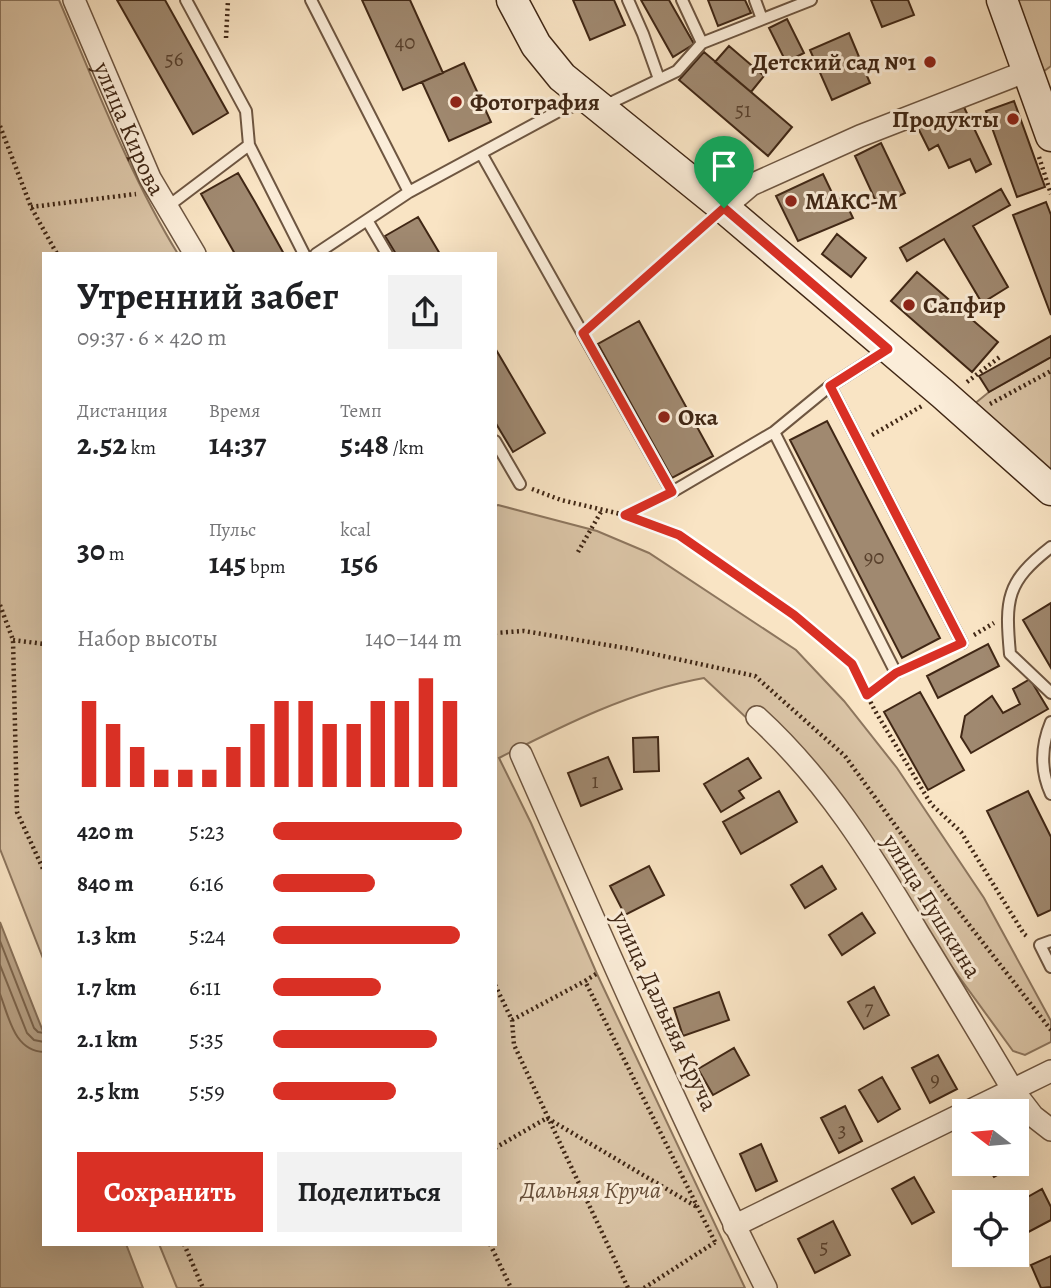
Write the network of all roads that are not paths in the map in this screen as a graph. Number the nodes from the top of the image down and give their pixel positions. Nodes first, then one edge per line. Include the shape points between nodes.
1 (74, 0) edge
2 (186, 0) edge
3 (311, 0) edge
4 (512, 0) edge
5 (628, 0) edge
6 (682, 0) edge
7 (755, 0) edge
8 (811, 0) edge
9 (1002, 0) edge
10 (762, 19) junction
11 (702, 43) junction
12 (659, 79) junction
13 (1038, 86) junction
14 (594, 104) junction
15 (1051, 136) edge
16 (248, 145) junction
17 (481, 153) junction
18 (409, 192) junction
19 (162, 199) junction
20 (724, 208) junction
21 (367, 220) junction
22 (194, 252) edge
23 (303, 252) edge
24 (319, 252) edge
25 (386, 252) edge
26 (888, 349) junction
27 (830, 386) junction
28 (774, 432) junction
29 (497, 444) edge
30 (520, 484) road end
31 (1051, 490) edge
32 (1051, 547) edge
33 (962, 643) road end
34 (896, 673) road end
35 (1051, 692) edge
36 (757, 717) dead end
37 (1051, 722) edge
38 (521, 754) dead end
39 (1051, 794) edge
40 (1046, 943) edge
41 (1051, 967) edge
42 (1051, 1071) edge
43 (1013, 1090) junction
44 (994, 1099) edge
45 (952, 1119) edge
46 (1051, 1130) edge
47 (734, 1226) junction
48 (766, 1288) edge

1 - 19 street, улица Кирова
2 - 16 lane via 246,111
3 - 18 lane
4 - 14 street via 536,45 562,77
5 - 12 lane
6 - 11 lane
7 - 10 lane
8 - 10 lane
9 - 13 street
10 - 11 lane
11 - 12 lane via 677,71
12 - 14 lane
13 - 15 street
13 - 20 street via 860,136 751,185
14 - 17 lane via 557,112
14 - 20 street
16 - 19 lane
16 - 23 lane
17 - 18 lane
17 - 28 lane via 672,492
18 - 21 lane
19 - 22 street, улица Кирова
20 - 26 street
21 - 24 lane
21 - 25 lane
26 - 27 lane
26 - 31 street
27 - 28 lane
27 - 33 lane
28 - 34 lane
29 - 30 lane
32 - 35 lane via 1028,565 1014,585 1006,615 1010,654
36 - 43 street, улица Пушкина via 789,746 839,808
37 - 39 lane via 1043,741 1044,778
38 - 47 street, улица Дальняя Круча
40 - 41 lane
42 - 43 street
43 - 44 street
43 - 46 street, улица Пушкина
45 - 47 street
47 - 48 street, улица Дальняя Круча

